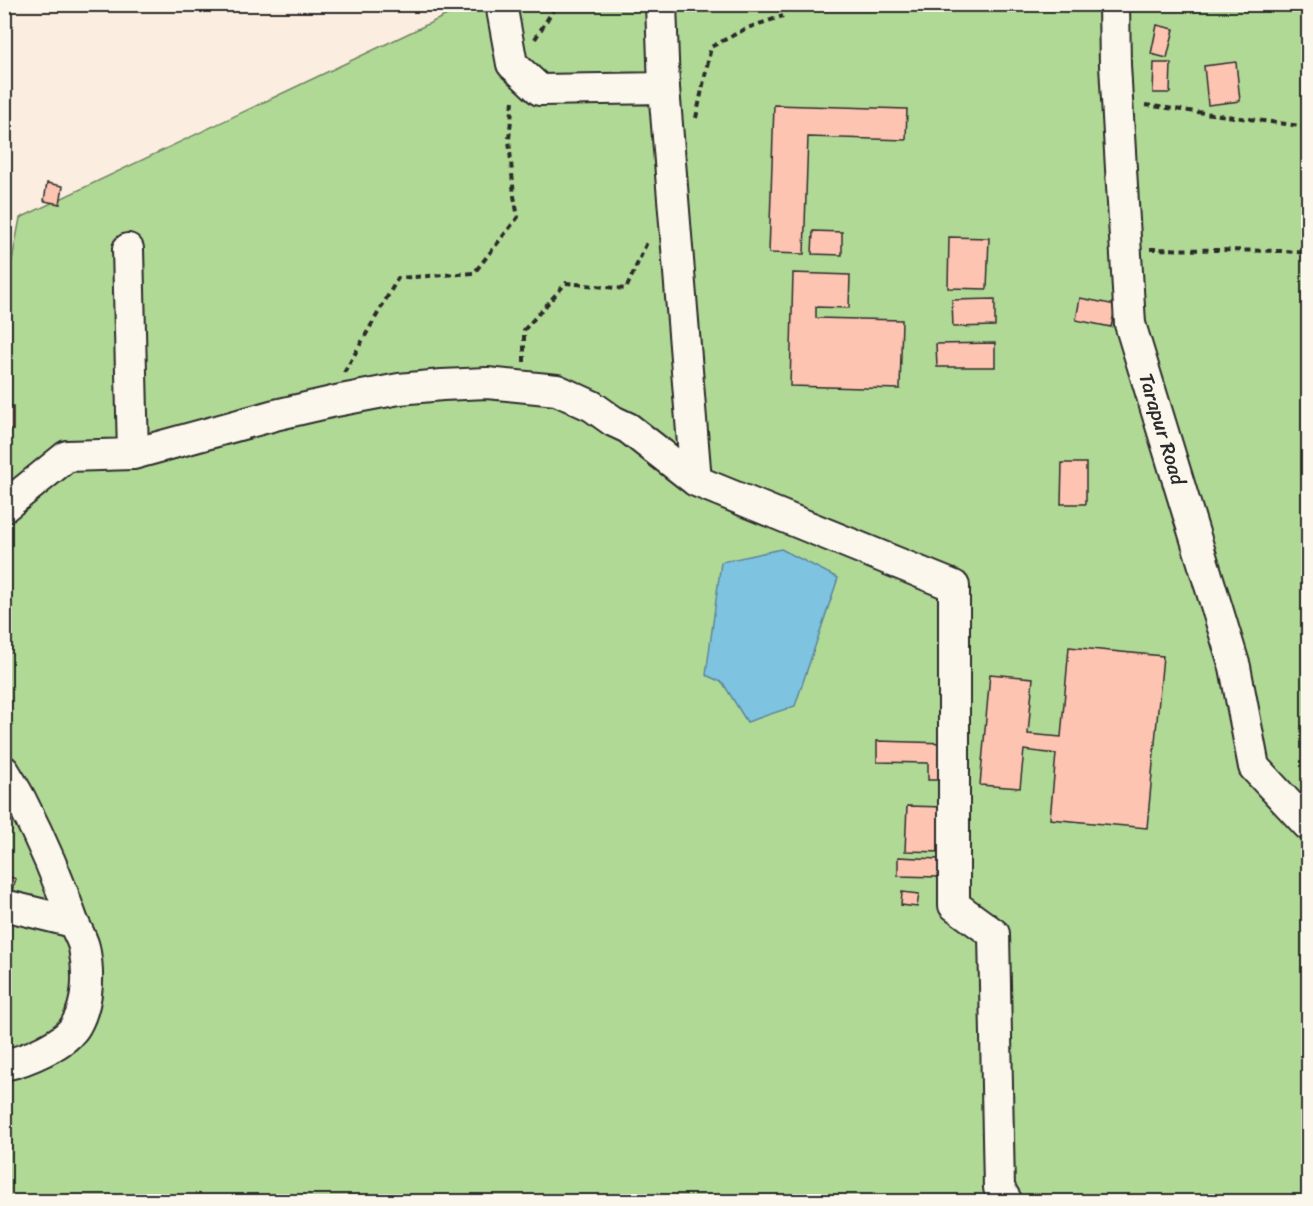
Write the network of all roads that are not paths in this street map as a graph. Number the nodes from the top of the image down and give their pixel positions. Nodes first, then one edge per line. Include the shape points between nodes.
1 (501, 4) edge
2 (662, 4) edge
3 (1114, 4) edge
4 (664, 88) junction
5 (128, 249) dead end
6 (133, 454) junction
7 (696, 481) junction
8 (4, 507) edge
9 (4, 771) edge
10 (1308, 825) edge
11 (4, 905) edge
12 (73, 922) junction
13 (4, 1065) edge
14 (1007, 1202) edge

1 - 4 street via 512,64 540,90
2 - 4 street
3 - 10 street, Tarapur Road via 1130,324 1235,667 1254,767
4 - 7 street
5 - 6 street
6 - 7 street via 275,415 399,389 487,383 557,390 592,406 628,428
6 - 8 street via 67,456
7 - 14 street via 954,586 954,905 994,934 999,1188
9 - 12 street via 45,851
11 - 12 street
12 - 13 street via 84,945 87,972 86,999 76,1027 33,1057

